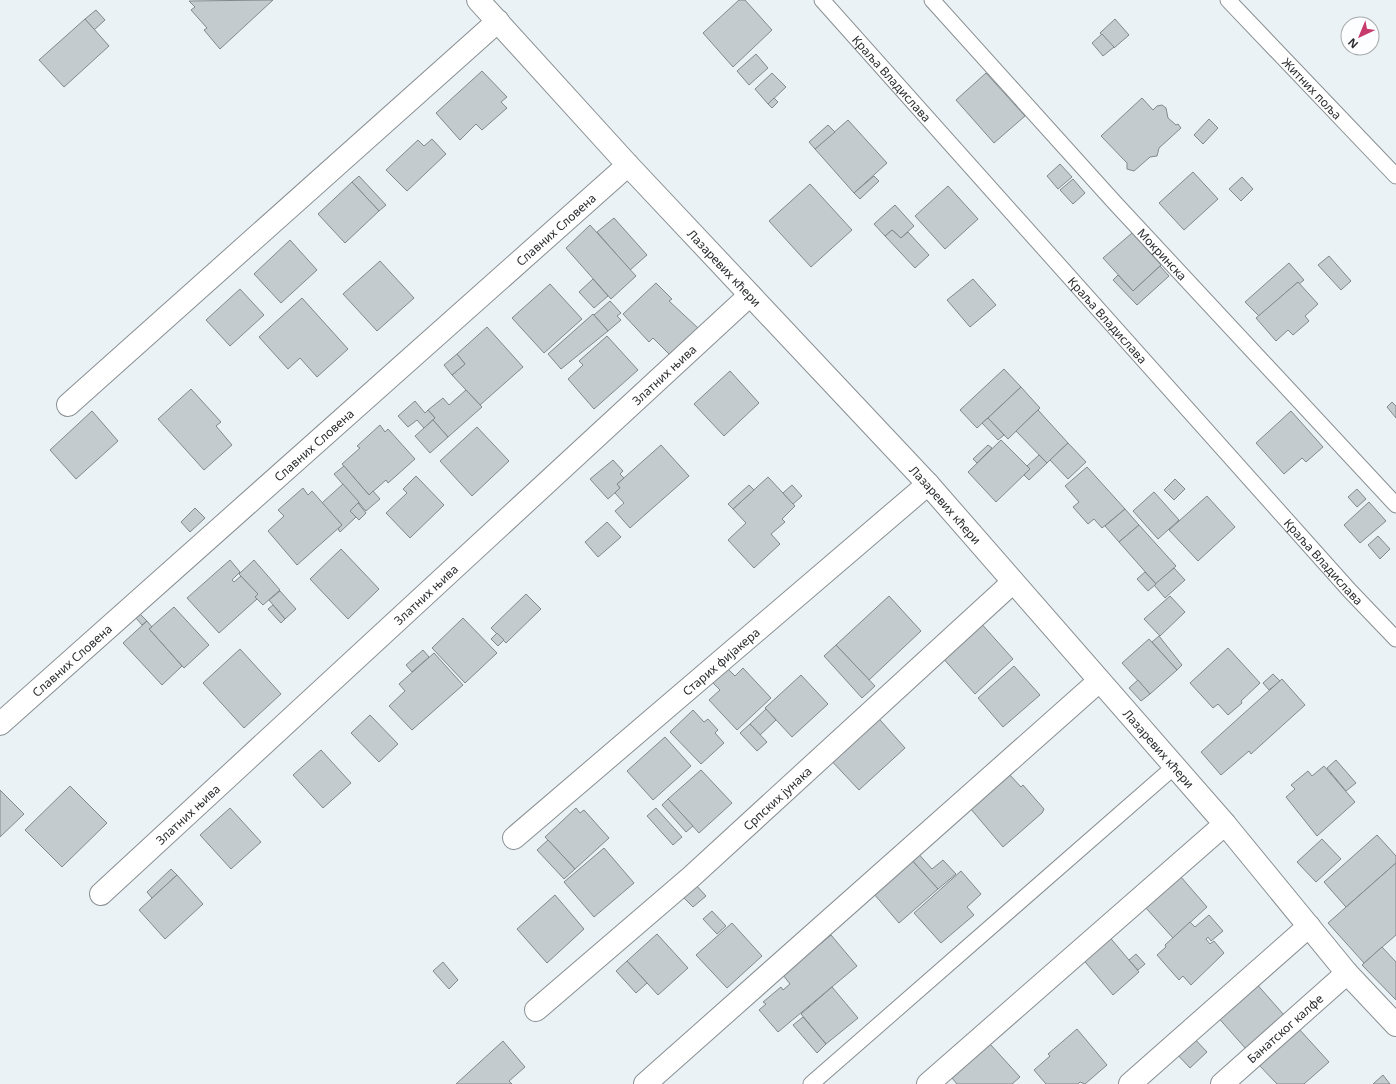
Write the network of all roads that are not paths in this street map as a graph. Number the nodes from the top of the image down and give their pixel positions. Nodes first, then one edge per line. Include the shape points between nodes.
1 (478, 0) edge
2 (822, 0) edge
3 (932, 0) edge
4 (1228, 0) edge
5 (498, 21) junction
6 (628, 166) junction
7 (1396, 176) edge
8 (750, 295) junction
9 (68, 405) dead end
10 (928, 484) junction
11 (1396, 505) edge
12 (1013, 582) junction
13 (1396, 639) edge
14 (1099, 681) junction
15 (0, 724) edge
16 (1175, 766) junction
17 (1225, 824) junction
18 (514, 838) dead end
19 (101, 894) dead end
20 (1309, 926) junction
21 (1347, 973) junction
22 (536, 1010) dead end
23 (1396, 1025) edge
24 (645, 1084) edge
25 (811, 1084) edge
26 (928, 1084) edge
27 (1130, 1084) edge
28 (1222, 1084) edge

1 - 5 street, Лазаревих кћери
2 - 13 lane, Краља Владислава via 1350,591
3 - 11 lane, Мокринска via 1115,203
4 - 7 lane, Житних поља
5 - 6 street, Лазаревих кћери
5 - 9 street
6 - 8 street, Лазаревих кћери
6 - 15 street, Славних Словена
8 - 10 street, Лазаревих кћери
8 - 19 street, Златних њива
10 - 12 street, Лазаревих кћери
10 - 18 street, Старих фијакера
12 - 14 street, Лазаревих кћери
12 - 22 street, Српских јунака via 691,877
14 - 16 street, Лазаревих кћери
14 - 24 street
16 - 17 street, Лазаревих кћери
16 - 25 lane
17 - 20 street, Лазаревих кћери
17 - 26 street
20 - 21 street, Лазаревих кћери
20 - 27 street
21 - 23 street, Лазаревих кћери
21 - 28 street, Банатског калфе

